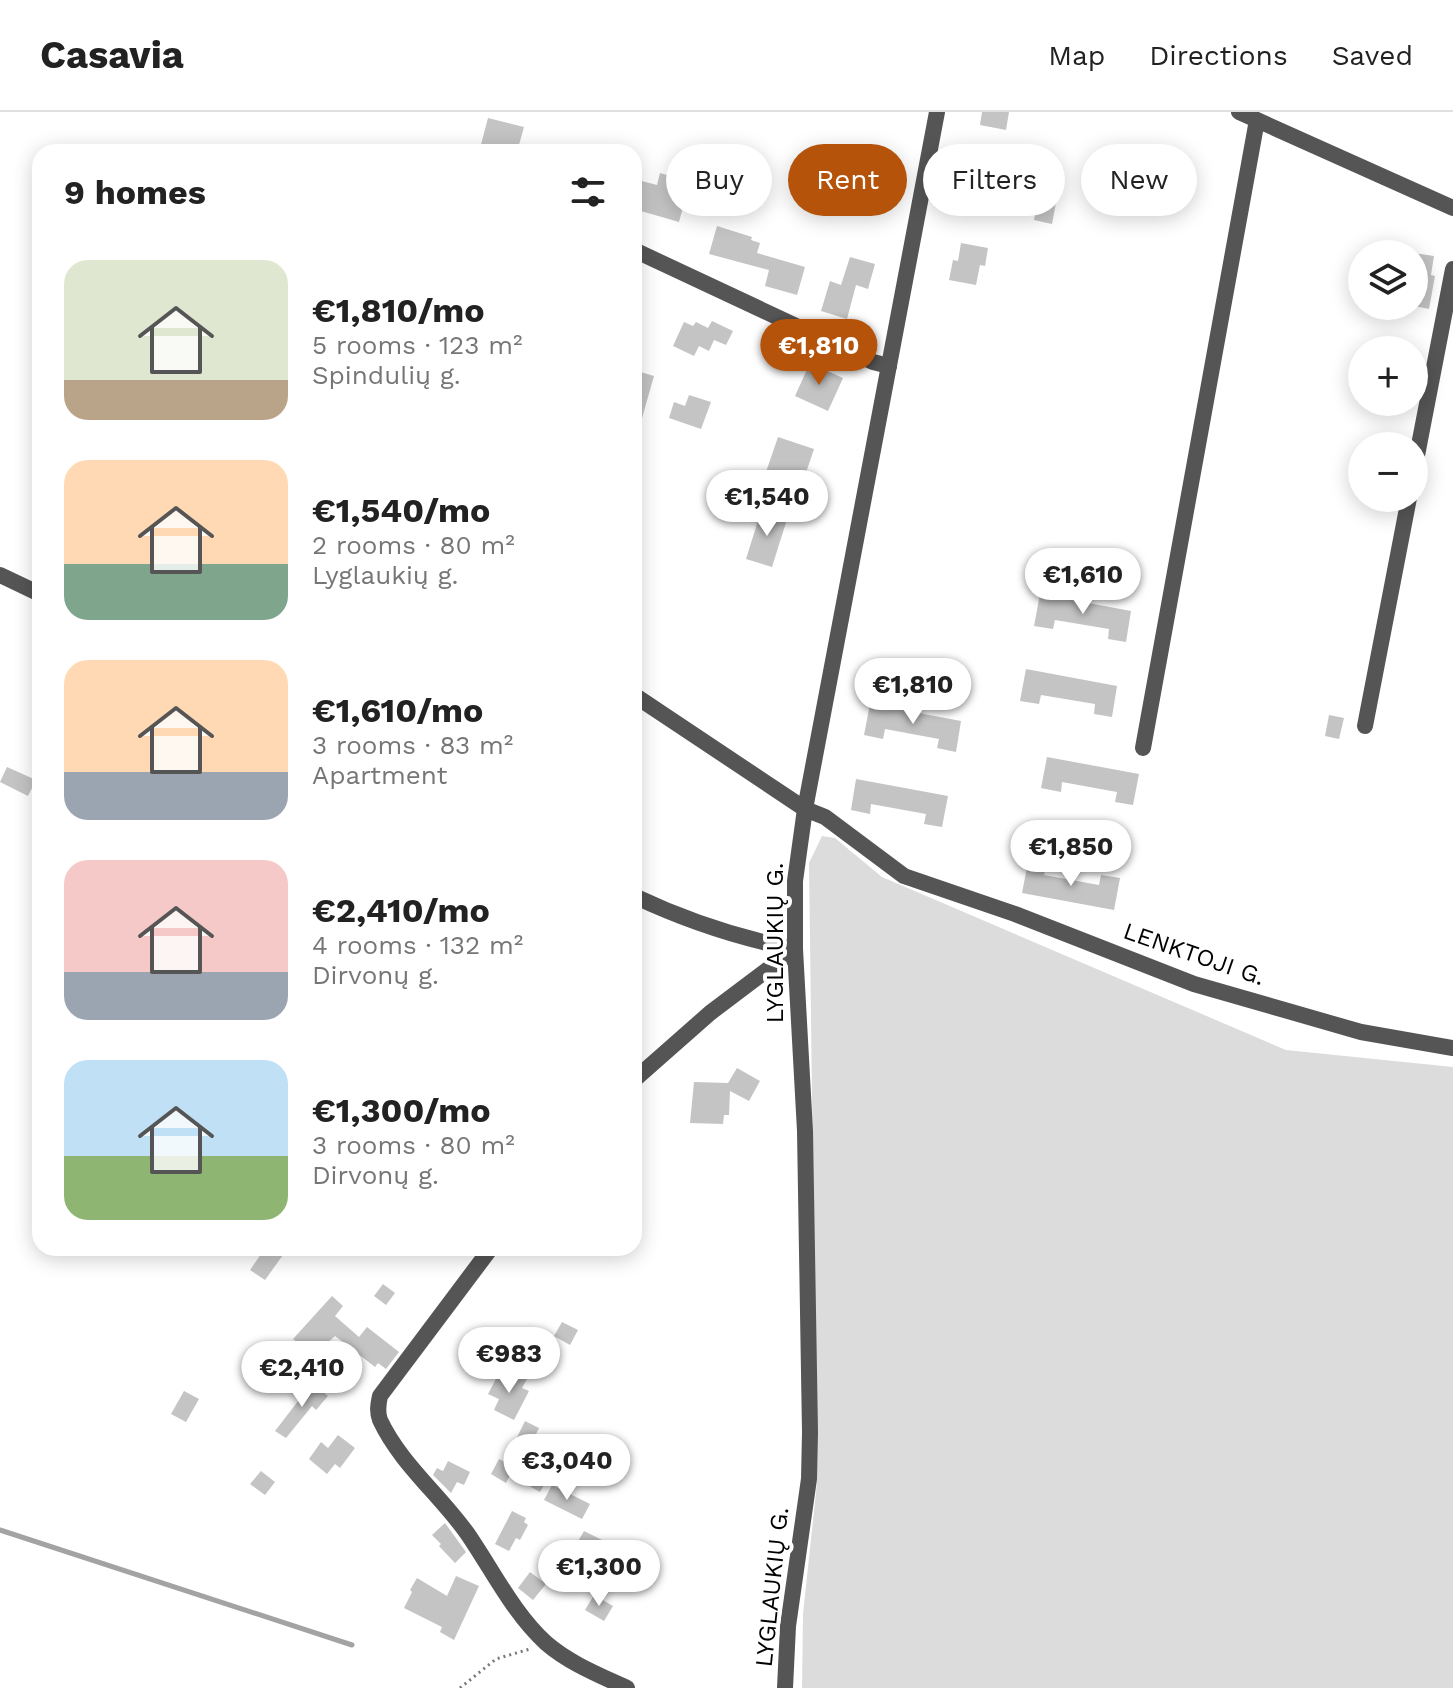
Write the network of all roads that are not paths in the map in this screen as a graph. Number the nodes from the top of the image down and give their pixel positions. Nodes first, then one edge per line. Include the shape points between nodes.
1 (937, 112) edge
2 (1239, 112) edge
3 (1257, 120) junction
4 (1453, 208) edge
5 (642, 254) edge
6 (1453, 269) edge
7 (889, 366) junction
8 (1422, 432) edge
9 (1406, 512) edge
10 (0, 575) edge
11 (32, 590) edge
12 (642, 700) edge
13 (1365, 726) dead end
14 (1143, 748) dead end
15 (805, 809) junction
16 (642, 900) edge
17 (795, 949) junction
18 (1453, 1048) edge
19 (642, 1073) edge
20 (485, 1256) edge
21 (627, 1688) edge
22 (785, 1688) edge

1 - 7 street, LYGLAUKIŲ G.
2 - 3 street
3 - 4 street
3 - 14 street
5 - 7 street
6 - 8 street
7 - 15 street, LYGLAUKIŲ G.
9 - 13 street
10 - 11 street
12 - 15 street, LENKTOJI G.
15 - 17 street, LYGLAUKIŲ G. via 795,881
15 - 18 street, LENKTOJI G. via 825,817 904,876 1194,984 1361,1032
16 - 17 street via 744,939
17 - 19 street
17 - 22 street, LYGLAUKIŲ G. via 805,1131 810,1448
20 - 21 street via 380,1396 380,1419 544,1641 562,1656

